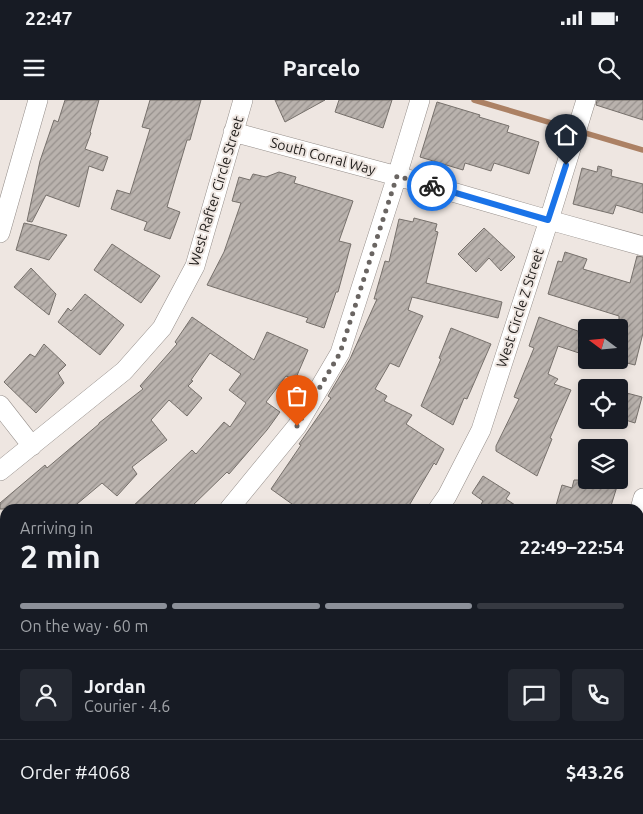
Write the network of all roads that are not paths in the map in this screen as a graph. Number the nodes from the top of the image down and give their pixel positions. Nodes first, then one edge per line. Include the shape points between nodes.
1 (38, 100) edge
2 (243, 100) edge
3 (420, 100) edge
4 (586, 100) edge
5 (234, 132) junction
6 (397, 176) junction
7 (548, 220) junction
8 (0, 233) edge
9 (643, 246) edge
10 (0, 405) edge
11 (32, 446) junction
12 (0, 471) edge
13 (233, 504) edge
14 (441, 504) edge

1 - 8 street
2 - 5 street, West Rafter Circle Street
3 - 6 street
4 - 7 street, West Circle Z Street
5 - 6 street, South Corral Way
5 - 11 street, West Rafter Circle Street via 195,266 162,328 124,371
6 - 7 street, South Corral Way
6 - 13 street via 340,353 297,426
7 - 9 street, South Corral Way
7 - 14 street, West Circle Z Street via 481,430
10 - 11 street
11 - 12 street, West Rafter Circle Street

